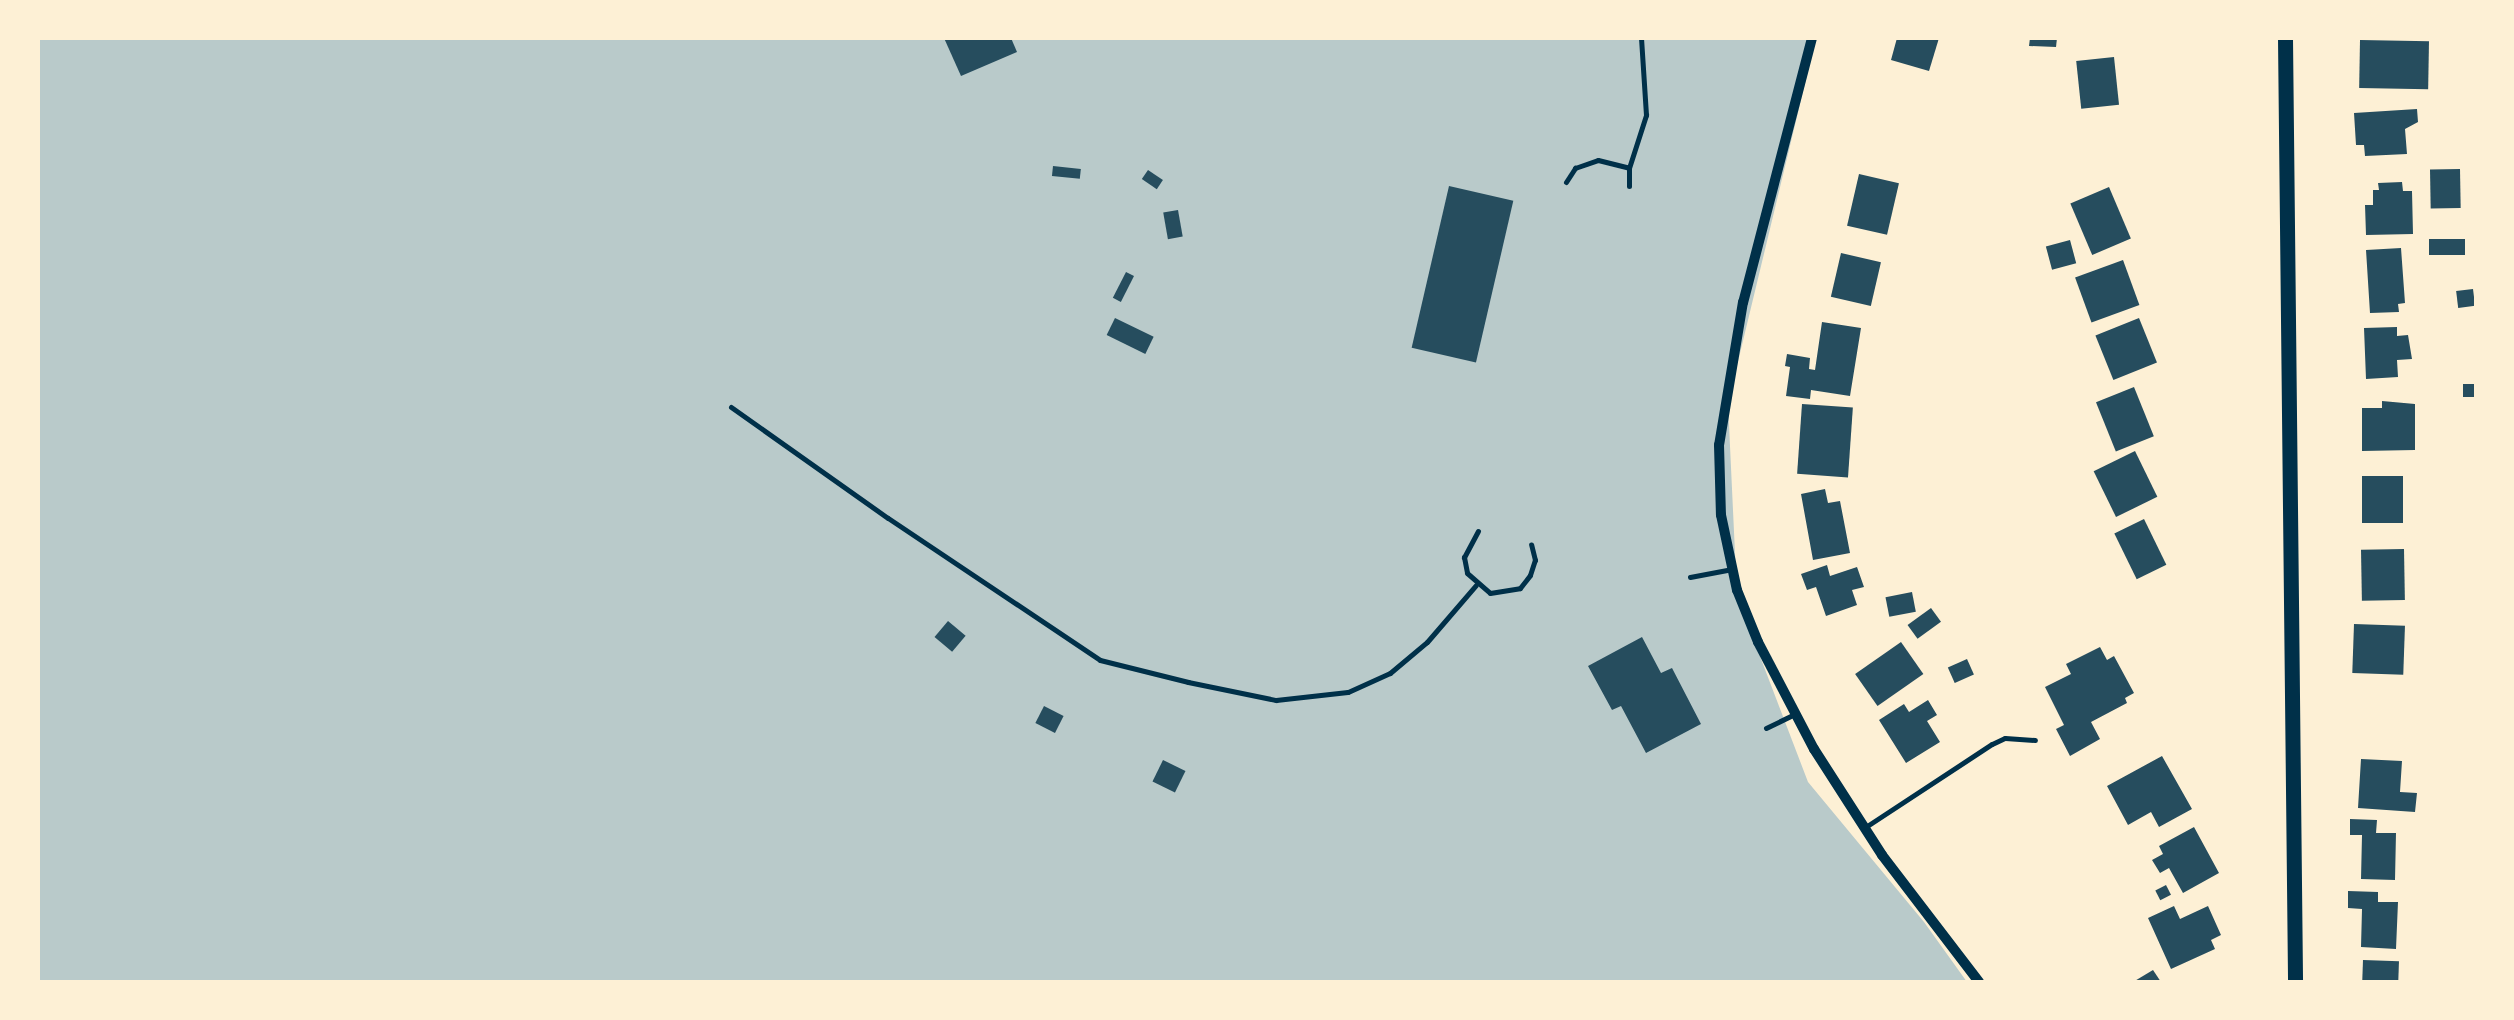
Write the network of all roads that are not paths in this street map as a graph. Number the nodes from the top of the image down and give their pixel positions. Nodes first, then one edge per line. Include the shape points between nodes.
1 (1641, 38) edge
2 (1812, 38) edge
3 (2286, 38) edge
4 (1630, 168) junction
5 (1566, 182) dead end
6 (1629, 186) dead end
7 (731, 407) dead end
8 (1478, 530) dead end
9 (1532, 544) dead end
10 (1732, 569) junction
11 (1690, 577) dead end
12 (1476, 585) junction
13 (1795, 714) junction
14 (1766, 728) dead end
15 (2034, 740) dead end
16 (1864, 828) junction
17 (1979, 982) edge
18 (2296, 982) edge

1 - 4 lane via 1646,116
2 - 10 street via 1743,302 1719,445 1721,515
3 - 18 main road
4 - 5 lane via 1598,160 1576,168
4 - 6 lane
7 - 12 lane via 1100,660 1188,682 1276,700 1348,692 1390,674
8 - 12 lane via 1464,557
9 - 12 lane via 1530,576 1520,588 1490,593
10 - 11 lane
10 - 13 street via 1758,642
13 - 14 lane
13 - 16 street
15 - 16 lane via 1992,744
16 - 17 street

